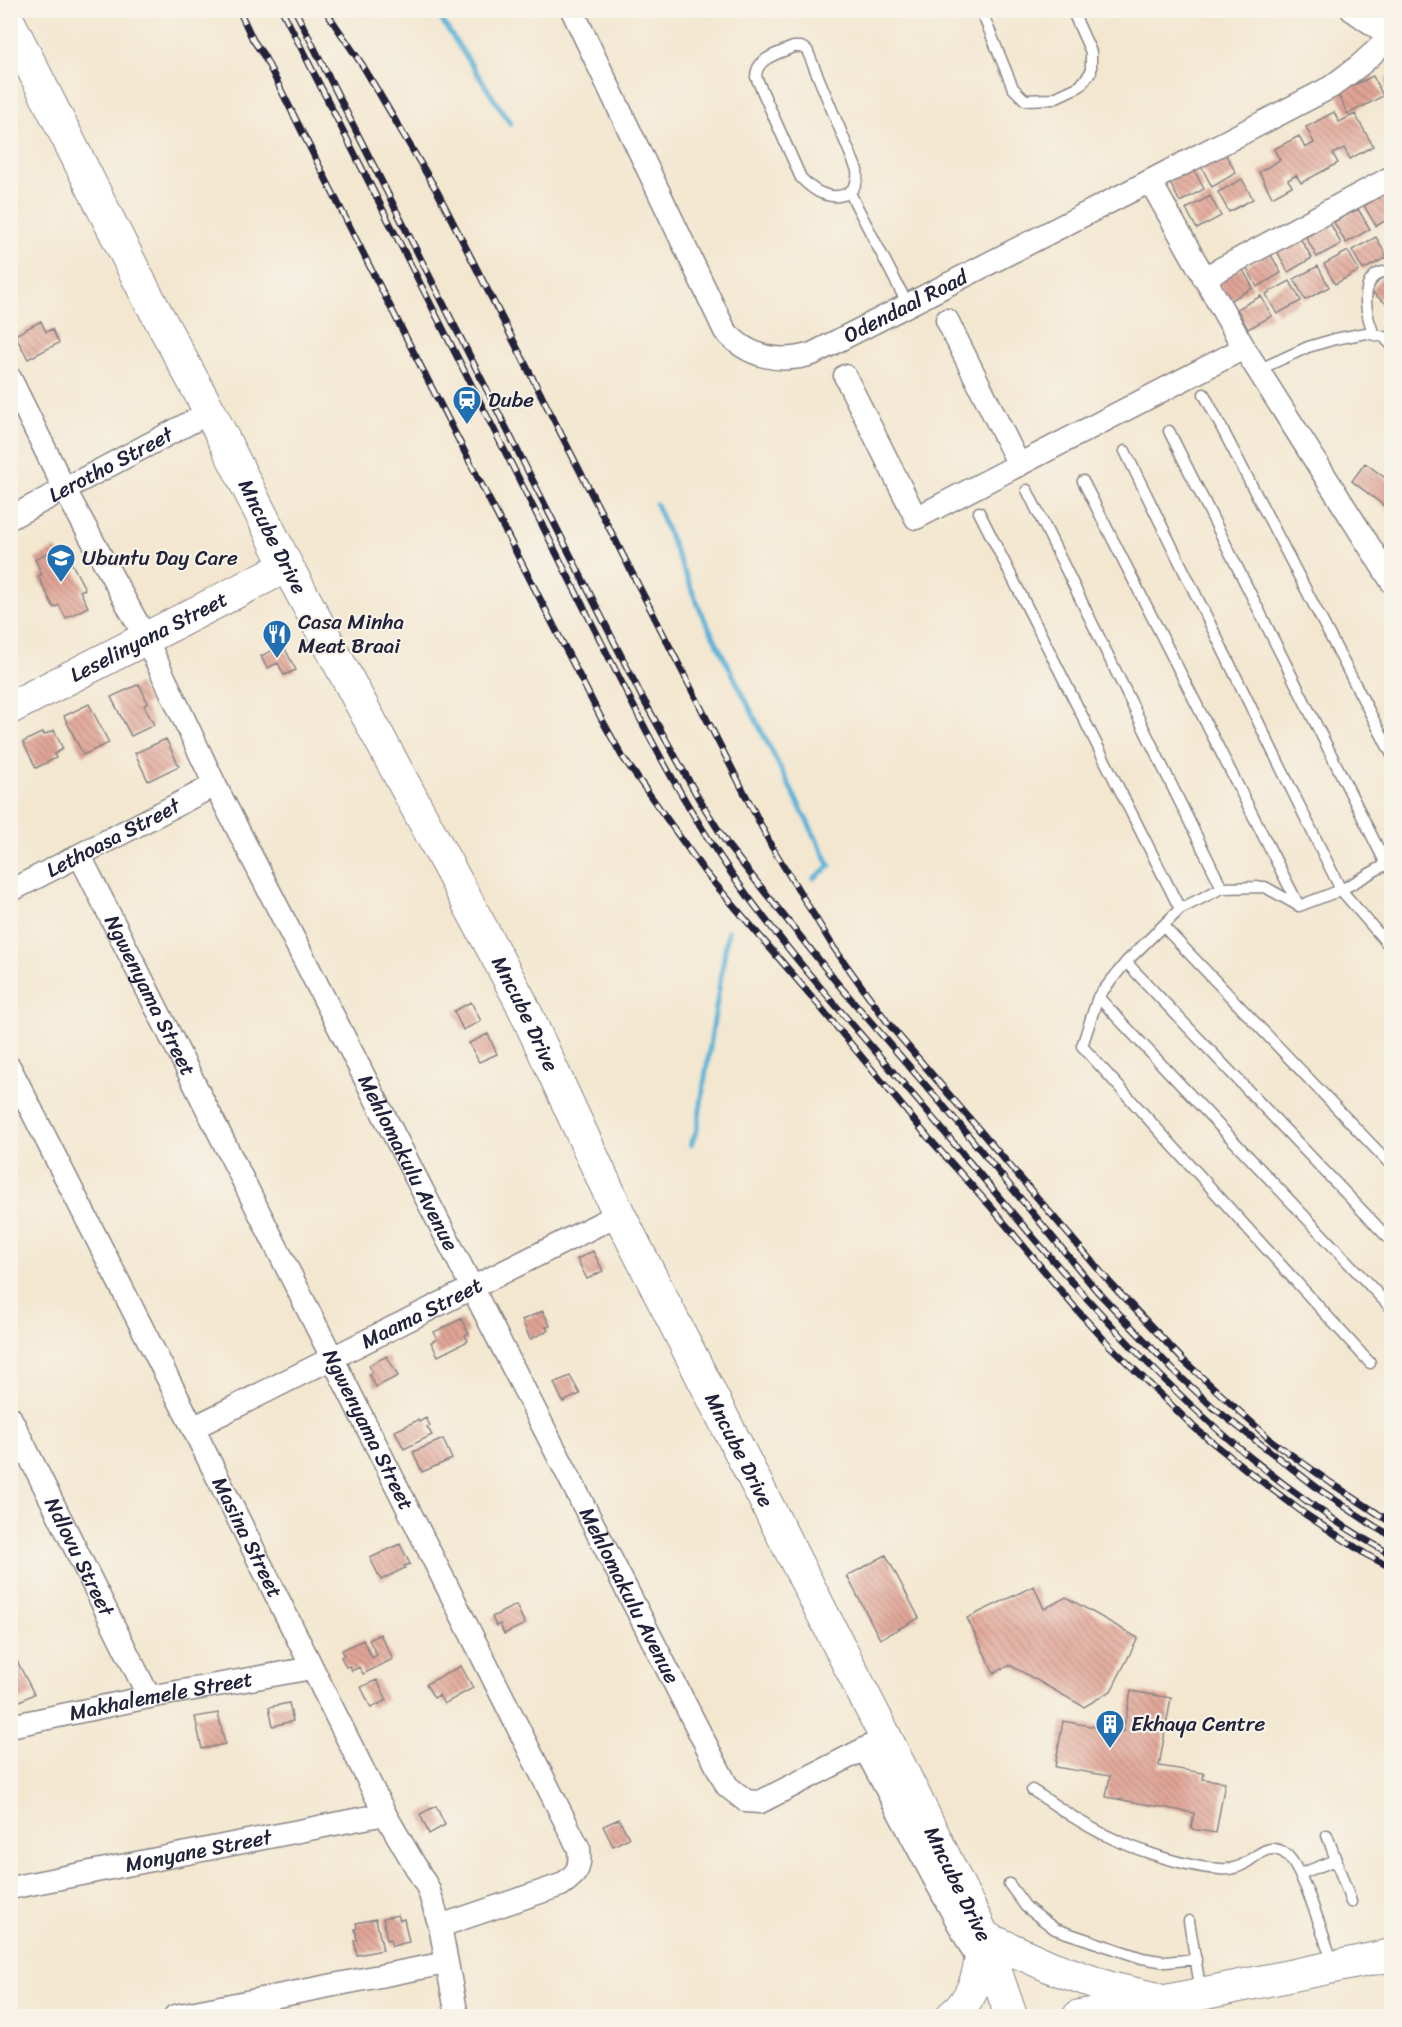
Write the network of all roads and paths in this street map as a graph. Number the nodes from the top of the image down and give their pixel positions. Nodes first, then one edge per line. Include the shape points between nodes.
1 (572, 10) edge
2 (981, 10) edge
3 (1072, 10) edge
4 (1353, 10) edge
5 (10, 24) edge
6 (1391, 37) edge
7 (1392, 177) edge
8 (1150, 181) junction
9 (850, 193) junction
10 (1392, 271) edge
11 (1204, 278) junction
12 (908, 305) junction
13 (947, 320) dead end
14 (1374, 334) junction
15 (1392, 346) edge
16 (1244, 348) junction
17 (1258, 370) junction
18 (845, 376) dead end
19 (10, 378) edge
20 (1204, 394) dead end
21 (210, 412) junction
22 (1169, 431) dead end
23 (1125, 451) dead end
24 (1018, 465) junction
25 (1083, 481) dead end
26 (66, 490) junction
27 (1027, 490) dead end
28 (979, 512) dead end
29 (10, 518) edge
30 (287, 566) junction
31 (1392, 582) edge
32 (146, 639) junction
33 (10, 708) edge
34 (1392, 755) edge
35 (215, 785) junction
36 (80, 856) junction
37 (1390, 865) edge
38 (1222, 888) junction
39 (1341, 890) junction
40 (10, 891) edge
41 (1299, 906) junction
42 (1180, 909) junction
43 (1163, 926) junction
44 (1392, 949) edge
45 (1126, 962) junction
46 (1098, 997) junction
47 (10, 1068) edge
48 (1392, 1166) edge
49 (619, 1214) junction
50 (1392, 1242) edge
51 (473, 1287) junction
52 (1392, 1309) edge
53 (333, 1359) junction
54 (1370, 1363) dead end
55 (10, 1417) edge
56 (193, 1428) junction
57 (312, 1668) junction
58 (149, 1697) junction
59 (10, 1726) edge
60 (875, 1744) junction
61 (1032, 1790) dead end
62 (385, 1814) junction
63 (1327, 1835) dead end
64 (1336, 1860) junction
65 (1300, 1874) junction
66 (1009, 1884) dead end
67 (10, 1888) edge
68 (1351, 1902) dead end
69 (1189, 1921) dead end
70 (440, 1926) junction
71 (982, 1951) junction
72 (1392, 1954) edge
73 (1196, 1959) junction
74 (446, 1963) junction
75 (1334, 1966) junction
76 (1202, 1992) junction
77 (1157, 2009) edge
78 (175, 2016) edge
79 (457, 2016) edge
80 (952, 2016) edge
81 (1011, 2016) edge
82 (1079, 2016) edge

1 - 12 street, Odendaal Road via 731,338 754,354 774,359 803,357
2 - 3 lane via 1013,88 1025,100 1052,99 1080,86 1091,72 1091,52
4 - 6 street
5 - 21 street, Mncube Drive
6 - 8 street, Odendaal Road via 1331,87
7 - 11 street
8 - 11 street
8 - 12 street, Odendaal Road
9 - 9 lane via 858,179 857,170 807,50 793,47 761,62 756,77 801,178 821,194
9 - 12 lane
10 - 14 lane via 1378,273 1370,282 1366,301
11 - 16 street
13 - 24 street
14 - 15 lane via 1384,336
14 - 17 lane via 1308,347
16 - 17 street
16 - 24 street
17 - 31 street
18 - 24 street via 916,518
19 - 26 street, Mehlomakulu Avenue
20 - 34 lane
21 - 26 street, Lerotho Street
21 - 30 street, Mncube Drive
22 - 37 lane
23 - 39 lane
25 - 41 lane
26 - 29 street, Lerotho Street
26 - 32 street, Mehlomakulu Avenue
27 - 38 lane
28 - 42 lane
30 - 32 street, Leselinyana Street
30 - 49 street, Mncube Drive via 520,1000
32 - 33 street, Leselinyana Street
32 - 35 street, Mehlomakulu Avenue
35 - 36 street, Lethoasa Street
35 - 51 street, Mehlomakulu Avenue
36 - 40 street, Lethoasa Street
36 - 53 street, Ngwenyama Street
37 - 39 lane
38 - 41 lane via 1265,887
38 - 42 lane
39 - 41 lane
39 - 44 lane
42 - 43 lane
43 - 45 lane
43 - 48 lane
45 - 46 lane
45 - 50 lane
46 - 52 lane
46 - 54 lane via 1082,1046
47 - 56 street, Masina Street
49 - 51 street, Maama Street
49 - 60 street, Mncube Drive
51 - 53 street, Maama Street
51 - 60 street, Mehlomakulu Avenue via 727,1786 746,1801 760,1802
53 - 56 street, Maama Street
53 - 70 street, Ngwenyama Street via 579,1849 574,1876 561,1885
55 - 58 street, Ndlovu Street
56 - 57 street, Masina Street
57 - 58 street, Makhalemele Street
57 - 62 street, Masina Street
58 - 59 street, Makhalemele Street
60 - 71 street, Mncube Drive
61 - 65 lane via 1091,1828 1190,1865 1222,1870 1241,1866 1266,1850 1281,1850
62 - 67 street, Monyane Street
62 - 70 street, Masina Street via 428,1888
63 - 64 lane
64 - 65 lane
64 - 68 lane
65 - 75 lane
66 - 73 lane via 1026,1907 1055,1929 1142,1959
69 - 73 lane
70 - 74 street, Masina Street
71 - 77 street via 1051,1967
71 - 80 street via 973,1987
71 - 81 street, Mncube Drive
72 - 75 street
73 - 76 lane
74 - 78 street
74 - 79 street, Masina Street
75 - 76 street
76 - 77 street
77 - 82 street

